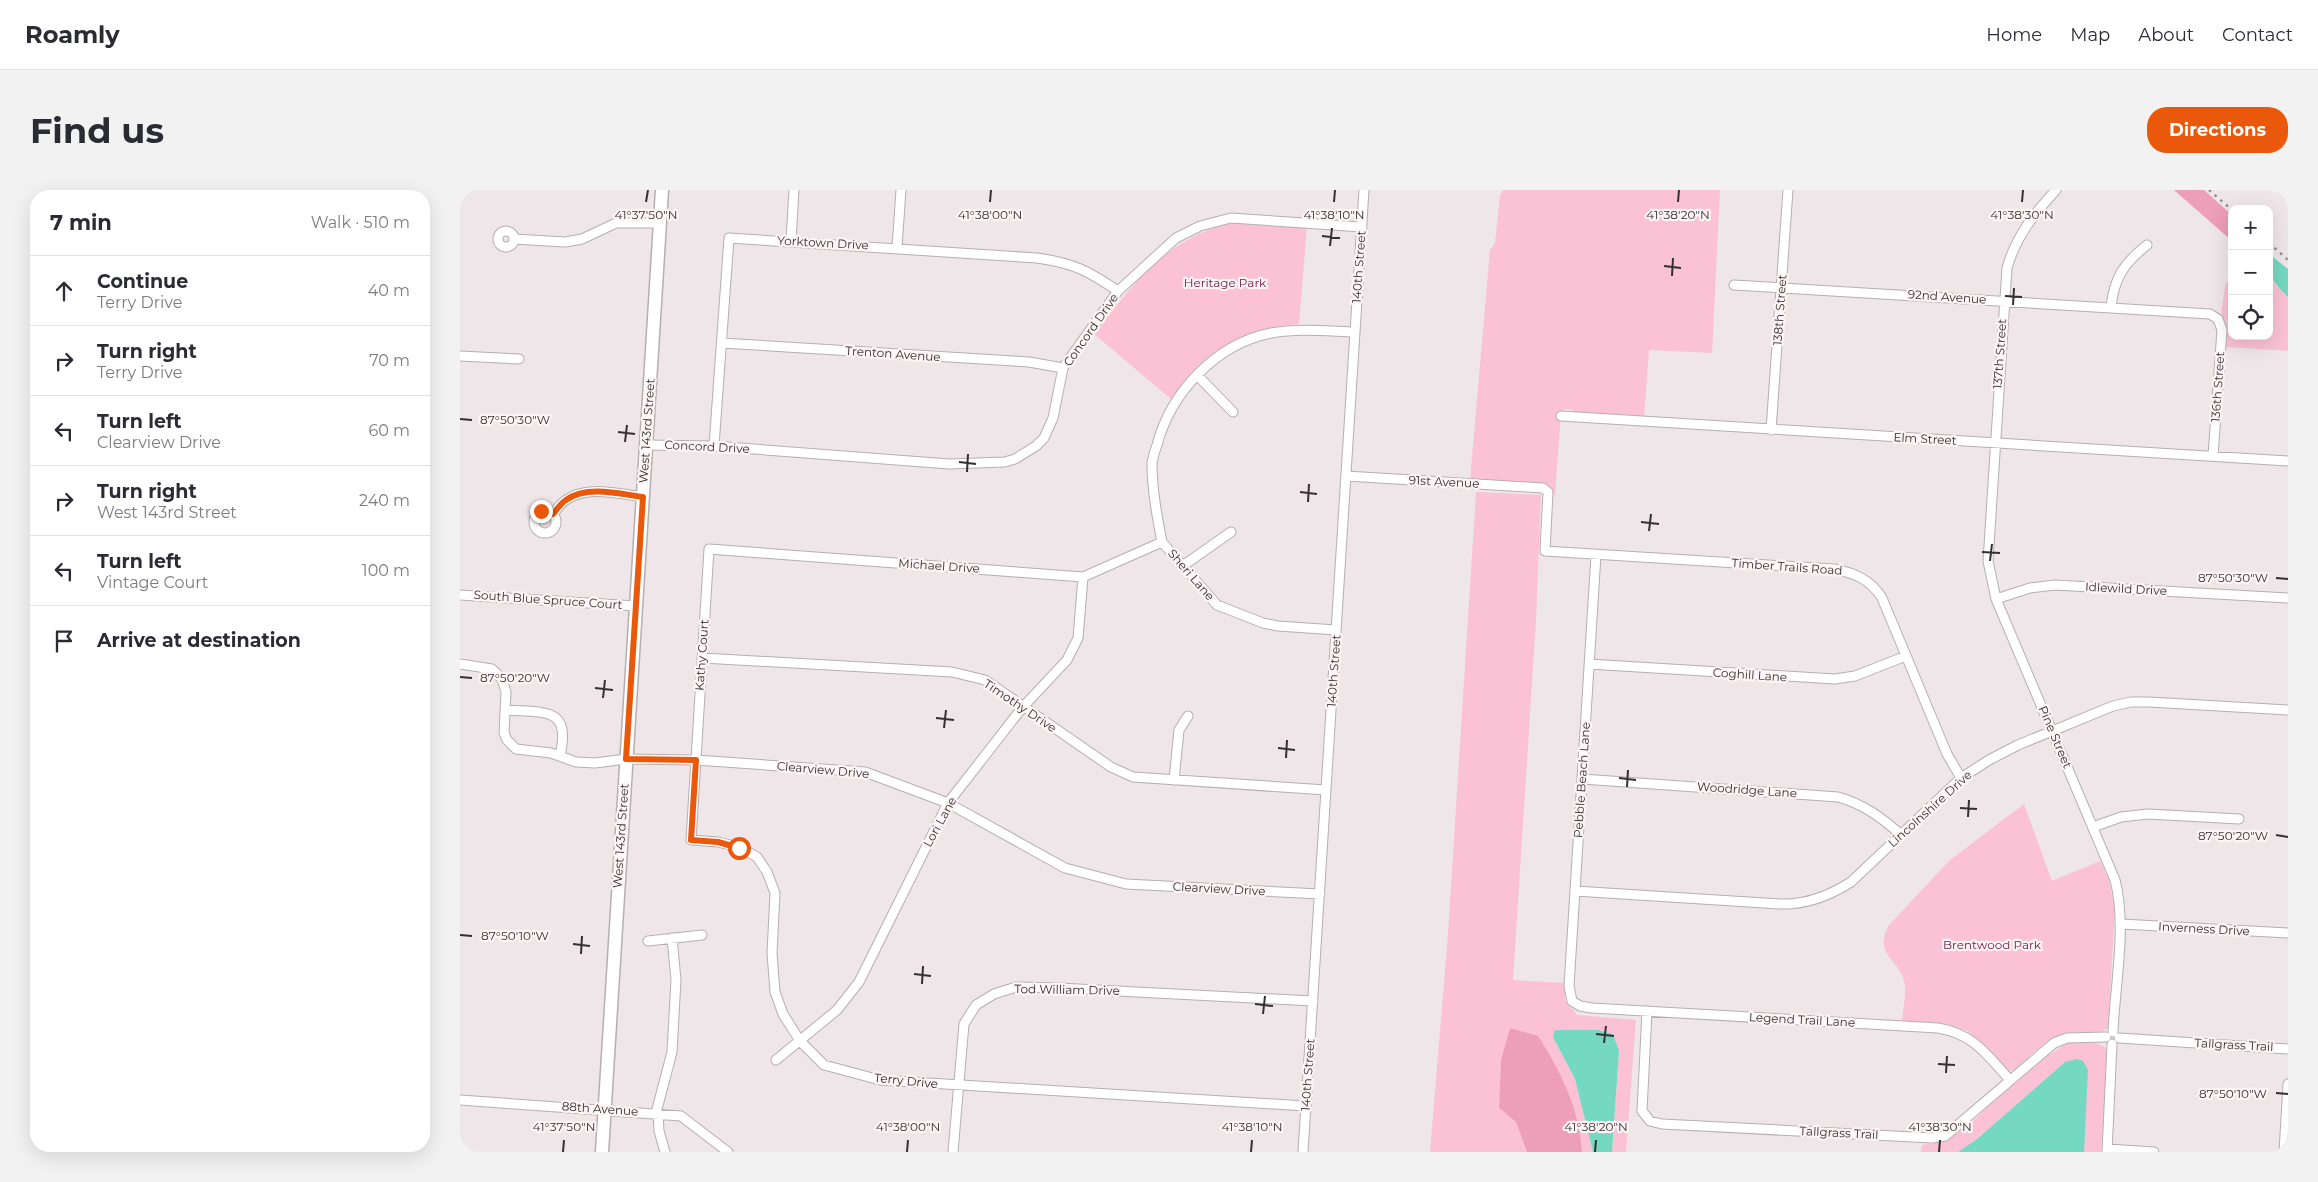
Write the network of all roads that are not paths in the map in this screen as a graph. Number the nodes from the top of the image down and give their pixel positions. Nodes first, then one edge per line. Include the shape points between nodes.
1 (662, 190) edge
2 (794, 190) edge
3 (901, 190) edge
4 (1364, 190) edge
5 (1788, 190) edge
6 (2056, 190) edge
7 (660, 223) junction
8 (1362, 227) junction
9 (514, 240) dead end
10 (791, 241) junction
11 (2147, 245) dead end
12 (897, 247) junction
13 (1734, 285) dead end
14 (1782, 286) junction
15 (1118, 291) junction
16 (2004, 300) junction
17 (2112, 307) junction
18 (2218, 319) joint
19 (1354, 332) junction
20 (722, 343) junction
21 (460, 356) edge
22 (519, 360) dead end
23 (1063, 368) junction
24 (1197, 375) junction
25 (1232, 412) dead end
26 (1561, 416) dead end
27 (1771, 430) junction
28 (1994, 443) junction
29 (646, 445) junction
30 (714, 446) junction
31 (2213, 456) junction
32 (2288, 461) edge
33 (1346, 476) junction
34 (643, 497) junction
35 (553, 514) dead end
36 (1232, 532) dead end
37 (1162, 542) junction
38 (709, 549) joint
39 (1545, 551) joint
40 (1596, 555) junction
41 (1184, 566) junction
42 (1083, 577) junction
43 (460, 595) edge
44 (2288, 598) edge
45 (1996, 599) junction
46 (636, 606) junction
47 (1336, 630) junction
48 (1906, 656) junction
49 (702, 658) junction
50 (460, 664) edge
51 (1589, 664) junction
52 (1022, 708) junction
53 (505, 710) junction
54 (2288, 710) edge
55 (1188, 716) dead end
56 (2052, 732) junction
57 (560, 756) junction
58 (626, 759) junction
59 (696, 760) junction
60 (1961, 778) junction
61 (1582, 779) junction
62 (1174, 780) junction
63 (1326, 790) junction
64 (948, 803) junction
65 (2239, 819) dead end
66 (2093, 827) junction
67 (1900, 834) junction
68 (1575, 891) junction
69 (1320, 894) junction
70 (2121, 924) junction
71 (2288, 933) edge
72 (702, 935) dead end
73 (672, 938) junction
74 (648, 941) dead end
75 (1313, 1001) junction
76 (1576, 1004) joint
77 (1647, 1011) junction
78 (2113, 1038) junction
79 (800, 1041) junction
80 (2288, 1049) edge
81 (776, 1060) dead end
82 (2010, 1080) junction
83 (2288, 1084) edge
84 (957, 1086) junction
85 (460, 1100) edge
86 (1306, 1106) junction
87 (604, 1109) junction
88 (657, 1113) junction
89 (2107, 1151) edge
90 (602, 1152) edge
91 (665, 1152) edge
92 (728, 1152) edge
93 (953, 1152) edge
94 (1304, 1152) edge
95 (2154, 1152) edge
96 (2284, 1152) edge

1 - 7 main road, West 143rd Street
2 - 10 street
3 - 12 street
4 - 8 street, 140th Street
5 - 14 street, 138th Street
6 - 16 street, 137th Street via 2032,216 2018,239 2007,268
7 - 9 street via 616,223 582,239 565,242
7 - 29 main road, West 143rd Street
8 - 15 street, Concord Drive via 1231,218 1200,226 1176,238
8 - 19 street, 140th Street
10 - 12 street, Yorktown Drive
10 - 20 street, Yorktown Drive via 729,238
11 - 17 street via 2120,272 2113,289
12 - 15 street, Yorktown Drive via 1063,261 1087,270
13 - 14 street, 92nd Avenue
14 - 16 street, 92nd Avenue
14 - 27 street, 138th Street
15 - 23 street, Concord Drive
16 - 17 street, 92nd Avenue
16 - 28 street, 137th Street
17 - 18 street, 92nd Avenue via 2207,313
18 - 31 street, 136th Street via 2222,336
19 - 24 street via 1304,329 1270,333 1225,352
19 - 33 street, 140th Street
20 - 23 street, Trenton Avenue via 1029,362
20 - 30 street, Yorktown Drive
21 - 22 street
23 - 30 street, Concord Drive via 1050,428 1036,446 1005,462 949,464
24 - 25 street
24 - 37 street via 1173,406 1160,430 1152,461
26 - 27 street, Elm Street
27 - 28 street, Elm Street
28 - 31 street, Elm Street
28 - 45 street, Pine Street via 1988,545 1989,571
29 - 30 street, Concord Drive
29 - 34 main road, West 143rd Street
31 - 32 street, Elm Street
33 - 39 street, 91st Avenue via 1543,488 1548,492
33 - 47 street, 140th Street
34 - 35 street via 604,492 576,494 565,500
34 - 46 main road, West 143rd Street
36 - 41 street
37 - 41 street, Sheri Lane
37 - 42 street, Michael Drive
38 - 42 street, Michael Drive
38 - 49 street, Kathy Court
39 - 40 street, Timber Trails Road
40 - 48 street, Timber Trails Road via 1848,571 1868,581 1879,592
40 - 51 street, Pebble Beach Lane
41 - 47 street, Sheri Lane via 1217,605 1263,623
42 - 52 street, Lori Lane via 1078,638 1066,660
43 - 46 street, South Blue Spruce Court
44 - 45 street, Idlewild Drive via 2054,585 2030,588
45 - 56 street, Pine Street
46 - 58 main road, West 143rd Street
47 - 63 street, 140th Street
48 - 51 street, Coghill Lane via 1855,676 1835,679
48 - 60 street, Timber Trails Road via 1947,754
49 - 52 street, Timothy Drive via 952,672 985,680
49 - 59 street, Kathy Court
50 - 53 street, Clearview Drive via 485,667 497,673 504,685
51 - 61 street, Pebble Beach Lane
52 - 62 street, Timothy Drive via 1111,767 1133,777
52 - 64 street, Lori Lane
53 - 57 street, Clearview Drive via 504,733 511,744 521,750
53 - 57 street via 545,713 556,718 564,734
54 - 56 street, Lincolnshire Drive via 2131,702 2113,706
55 - 62 street via 1179,730
56 - 60 street, Lincolnshire Drive via 2003,752
56 - 66 street, Pine Street
57 - 58 street, Clearview Drive via 576,762 595,763
58 - 59 street, Clearview Drive
58 - 87 main road, West 143rd Street
59 - 64 street, Clearview Drive via 866,772
59 - 79 street, Terry Drive via 691,840 739,848 757,857 767,872 776,893 772,953 775,992 783,1014
60 - 67 street, Lincolnshire Drive
61 - 67 street, Woodridge Lane via 1838,797 1877,814
61 - 68 street, Pebble Beach Lane
62 - 63 street, Timothy Drive
63 - 69 street, 140th Street
64 - 69 street, Clearview Drive via 1065,868 1097,878 1126,884
64 - 79 street, Lori Lane via 858,982 837,1010
65 - 66 street via 2148,814
66 - 70 street, Pine Street via 2115,880
67 - 68 street, Lincolnshire Drive via 1851,882 1834,892 1801,903
68 - 76 street, Pebble Beach Lane via 1569,986
69 - 75 street, 140th Street
70 - 71 street, Inverness Drive
70 - 78 street, Pine Street
72 - 73 street
73 - 74 street
73 - 88 street via 676,980 672,1052
75 - 84 street, Tod William Drive via 1016,987 994,994 976,1005 964,1024
75 - 86 street, 140th Street
76 - 77 street, Legend Trail Lane
77 - 82 street, Legend Trail Lane via 1938,1028 1958,1032 1974,1041
77 - 82 street, Tallgrass Trail via 1641,1102 1646,1117 1657,1123 1932,1138 1945,1136
78 - 80 street, Tallgrass Trail
78 - 82 street, Tallgrass Trail via 2067,1038 2054,1043
78 - 89 street, Pine Street
79 - 81 street, Lori Lane
79 - 84 street, Terry Drive via 824,1065 880,1080
83 - 96 street
84 - 86 street, Terry Drive
84 - 93 street, Tod William Drive
85 - 87 street, 88th Avenue
86 - 94 street, 140th Street
87 - 88 street, 88th Avenue
87 - 90 main road, West 143rd Street
88 - 91 street
88 - 92 street, 88th Avenue via 681,1116
89 - 95 street

